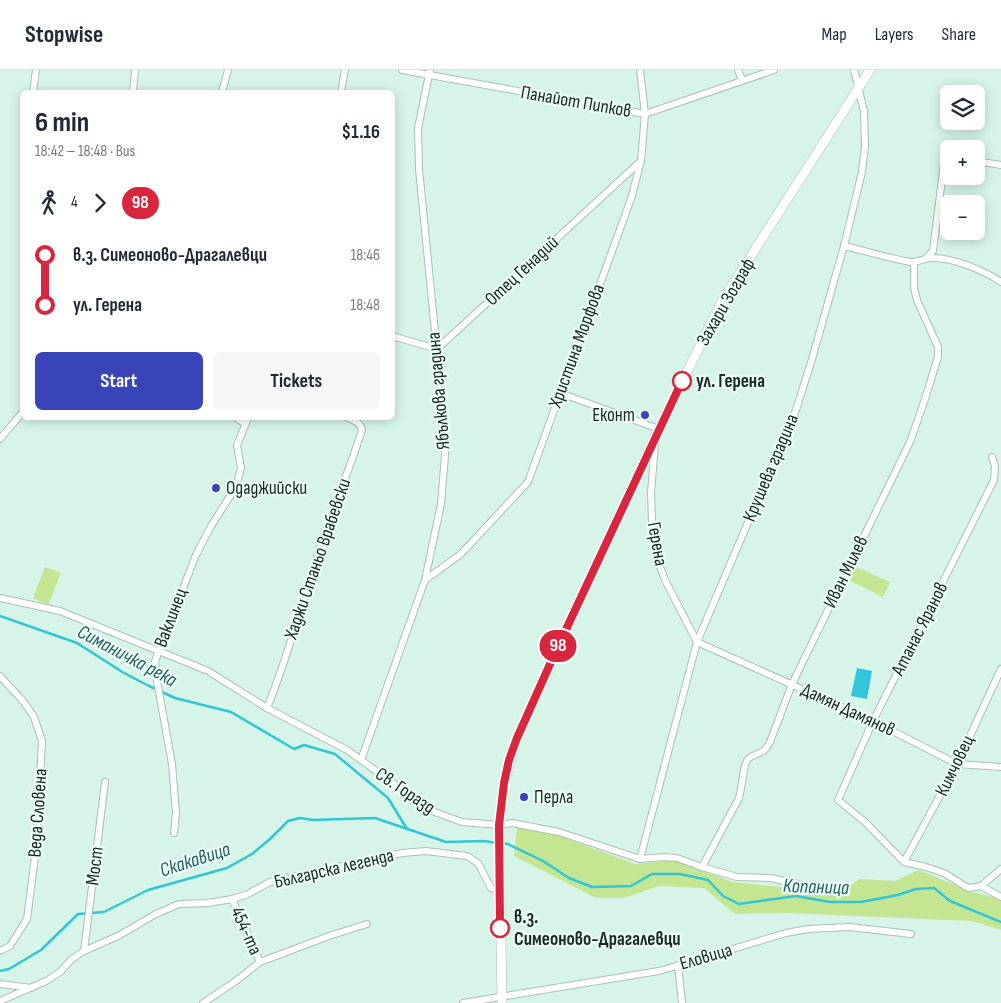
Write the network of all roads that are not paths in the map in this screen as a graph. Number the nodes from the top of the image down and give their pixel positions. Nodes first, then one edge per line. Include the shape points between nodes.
1 (36, 70) edge
2 (135, 70) edge
3 (228, 70) edge
4 (345, 70) edge
5 (402, 70) edge
6 (640, 70) edge
7 (738, 70) edge
8 (774, 70) edge
9 (854, 70) edge
10 (870, 70) edge
11 (429, 72) edge
12 (742, 80) junction
13 (859, 86) junction
14 (33, 90) edge
15 (134, 90) edge
16 (223, 90) edge
17 (342, 90) edge
18 (645, 114) junction
19 (640, 161) junction
20 (985, 162) edge
21 (1001, 165) edge
22 (941, 185) edge
23 (844, 246) junction
24 (927, 258) junction
25 (914, 262) junction
26 (1001, 282) edge
27 (395, 337) edge
28 (436, 349) junction
29 (560, 393) junction
30 (20, 415) edge
31 (352, 420) edge
32 (246, 421) edge
33 (657, 433) junction
34 (0, 438) edge
35 (992, 457) dead end
36 (425, 580) junction
37 (0, 598) edge
38 (697, 642) junction
39 (158, 652) junction
40 (1001, 669) edge
41 (0, 676) edge
42 (792, 684) junction
43 (267, 708) junction
44 (873, 721) junction
45 (361, 760) junction
46 (957, 764) junction
47 (1001, 767) edge
48 (105, 782) dead end
49 (499, 829) junction
50 (174, 833) dead end
51 (640, 859) junction
52 (904, 862) junction
53 (702, 867) junction
54 (1001, 869) edge
55 (981, 886) junction
56 (838, 888) dead end
57 (499, 890) junction
58 (1001, 897) edge
59 (232, 899) junction
60 (367, 924) dead end
61 (911, 934) dead end
62 (0, 951) edge
63 (84, 951) junction
64 (260, 962) junction
65 (678, 965) junction
66 (0, 984) edge
67 (32, 988) junction
68 (502, 999) edge
69 (0, 1001) edge
70 (203, 1003) edge
71 (463, 1003) edge
72 (682, 1003) edge

1 - 14 street
2 - 15 street
3 - 16 street
4 - 17 street
5 - 11 street, Панайот Пипков
6 - 18 street, Христина Морфова
7 - 12 street
8 - 12 street, Панайот Пипков
9 - 13 street, Крушева градина
10 - 13 street, Захари Зограф
11 - 18 street, Панайот Пипков
11 - 28 street, Ябълкова градина via 418,128 418,169
12 - 18 street, Панайот Пипков
13 - 23 street, Крушева градина via 866,146
13 - 33 street, Захари Зограф via 722,301
18 - 19 street, Христина Морфова
19 - 28 street, Отец Генадий
19 - 29 street, Христина Морфова via 631,199
20 - 21 street
22 - 24 street via 932,250
23 - 25 street
23 - 38 street, Крушева градина via 796,410
24 - 25 street
24 - 26 street via 972,267
25 - 42 street, Иван Милев via 917,300 938,347 938,357 910,442
27 - 28 street
28 - 36 street, Ябълкова градина via 446,443 441,504
29 - 33 street
29 - 36 street, Христина Морфова via 528,482 461,554
30 - 34 street
31 - 43 street, Хаджи Станьо Врабевски via 362,430
32 - 39 street, Ваклинец via 237,445 241,468 236,487 196,555
33 - 38 street, Герена via 651,493 659,564 664,580
33 - 49 street, Захари Зограф via 517,738 504,783
35 - 44 street, Атанас Яранов via 994,480
36 - 45 street, Ябълкова градина
37 - 39 street, Св. Горазд via 60,611
38 - 42 street, Дамян Дамянов
38 - 51 street, Крушева градина
39 - 43 street, Св. Горазд via 208,671
39 - 50 street, Ваклинец via 155,661 157,681 172,764 176,813
40 - 46 street, Кимчовец
41 - 62 street, Веда Словена via 34,717 42,741 36,849 28,918 10,946
42 - 44 street, Дамян Дамянов
42 - 53 street, Иван Милев via 766,750 748,759 745,765 739,798
43 - 45 street, Св. Горазд
44 - 46 street, Дамян Дамянов
44 - 52 street, Атанас Яранов via 838,800
45 - 49 street, Св. Горазд via 432,811 462,822
46 - 47 street, Дамян Дамянов
46 - 52 street, Кимчовец
48 - 63 street, Мост
49 - 51 street, Св. Горазд via 512,823 559,832
49 - 57 street, Захари Зограф
51 - 53 street, Св. Горазд via 677,858
52 - 55 street via 944,873 968,888
53 - 56 street, Св. Горазд via 737,877 771,878 815,888
54 - 55 street
55 - 58 street
57 - 59 street, Българска легенда via 491,888 478,863 467,856 426,851 270,882
57 - 68 street, Захари Зограф
59 - 63 street, Българска легенда via 178,904
59 - 64 street, 454-та
60 - 64 street
61 - 65 street, Еловица via 850,928 808,929
63 - 67 street, Българска легенда via 60,972
64 - 70 street
65 - 68 street, Еловица
65 - 72 street
66 - 67 street
67 - 69 street, Българска легенда
68 - 71 street, Еловица

